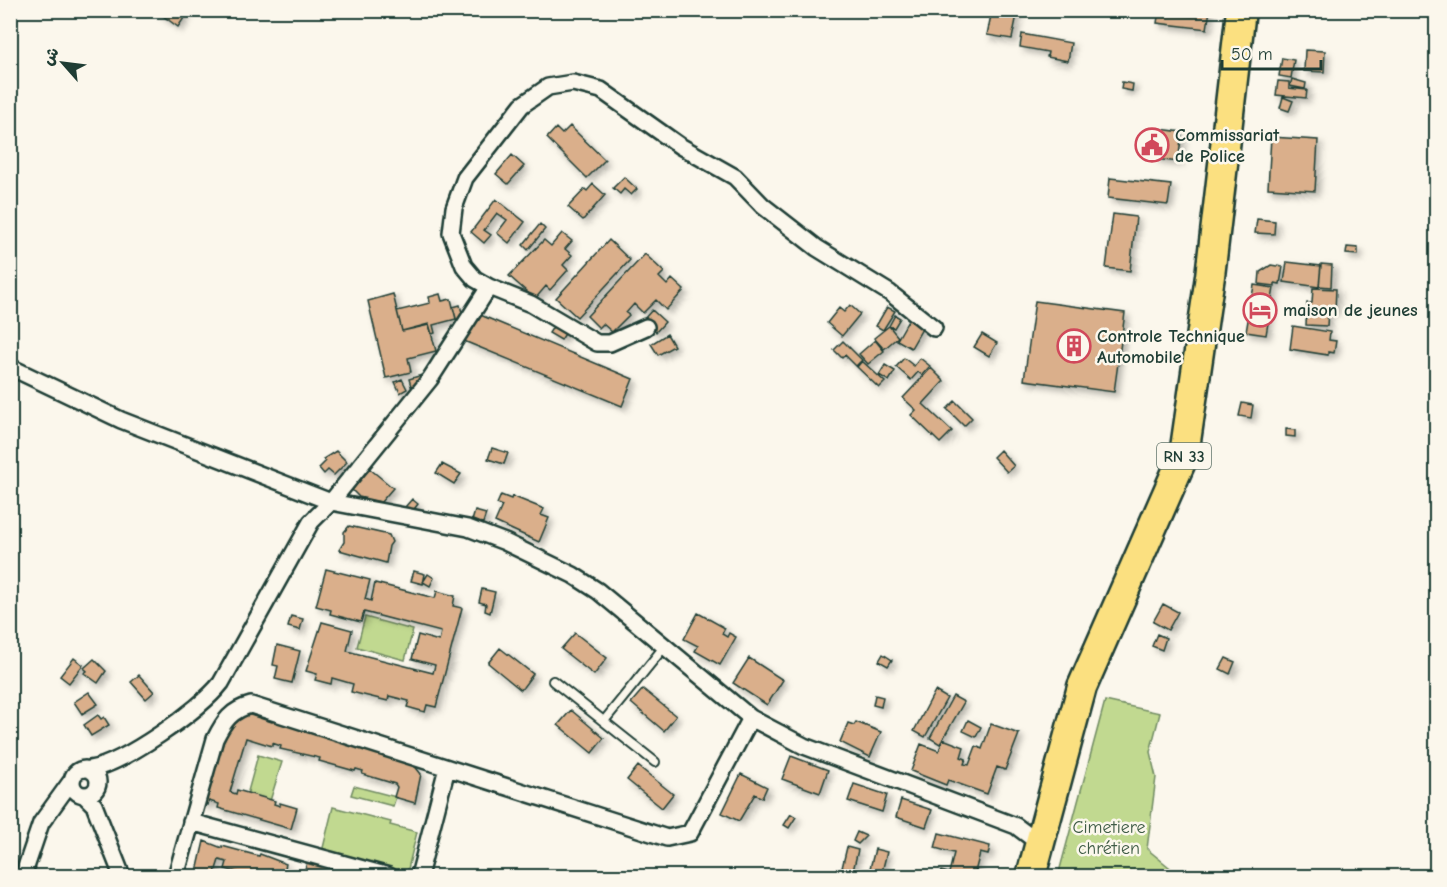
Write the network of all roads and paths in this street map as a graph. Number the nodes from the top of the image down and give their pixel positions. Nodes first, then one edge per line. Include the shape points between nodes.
1 (1241, 10) edge
2 (1252, 10) edge
3 (489, 287) junction
4 (646, 327) dead end
5 (934, 328) dead end
6 (10, 367) edge
7 (331, 501) junction
8 (664, 647) junction
9 (554, 681) dead end
10 (751, 718) junction
11 (604, 722) junction
12 (655, 762) dead end
13 (108, 766) junction
14 (447, 768) junction
15 (90, 769) junction
16 (72, 780) junction
17 (98, 784) junction
18 (60, 797) junction
19 (86, 798) junction
20 (1049, 808) junction
21 (191, 822) junction
22 (1016, 826) junction
23 (1038, 868) edge
24 (23, 876) edge
25 (122, 876) edge
26 (176, 876) edge
27 (389, 876) edge
28 (419, 876) edge

1 - 20 highway, RN 33 via 1210,276 1184,455 1082,687
2 - 23 highway, RN 33 via 1202,441 1183,496 1096,689
3 - 4 street via 531,304 597,343 610,343
3 - 5 street via 464,266 451,233 454,208 465,178 522,105 548,87 573,83 601,90 680,146 735,177 763,206 810,242 890,293
3 - 7 street via 430,380
6 - 7 street via 121,420
7 - 8 street via 468,528 505,542 598,591
7 - 13 street via 311,522 211,696
8 - 10 street
8 - 11 lane
9 - 11 lane
10 - 14 street via 697,822 690,833 680,837 667,838
10 - 22 street via 804,746
11 - 12 lane
13 - 15 street
13 - 17 street
14 - 21 street via 251,705 238,708 224,721
14 - 28 street
15 - 16 street via 76,772
15 - 17 street
16 - 18 street
16 - 19 street via 74,789
17 - 19 street
18 - 19 street
18 - 24 street via 41,823
19 - 25 street
20 - 22 street via 1036,822
20 - 23 highway, RN 33
21 - 26 street
21 - 27 street
22 - 23 street via 1032,838

